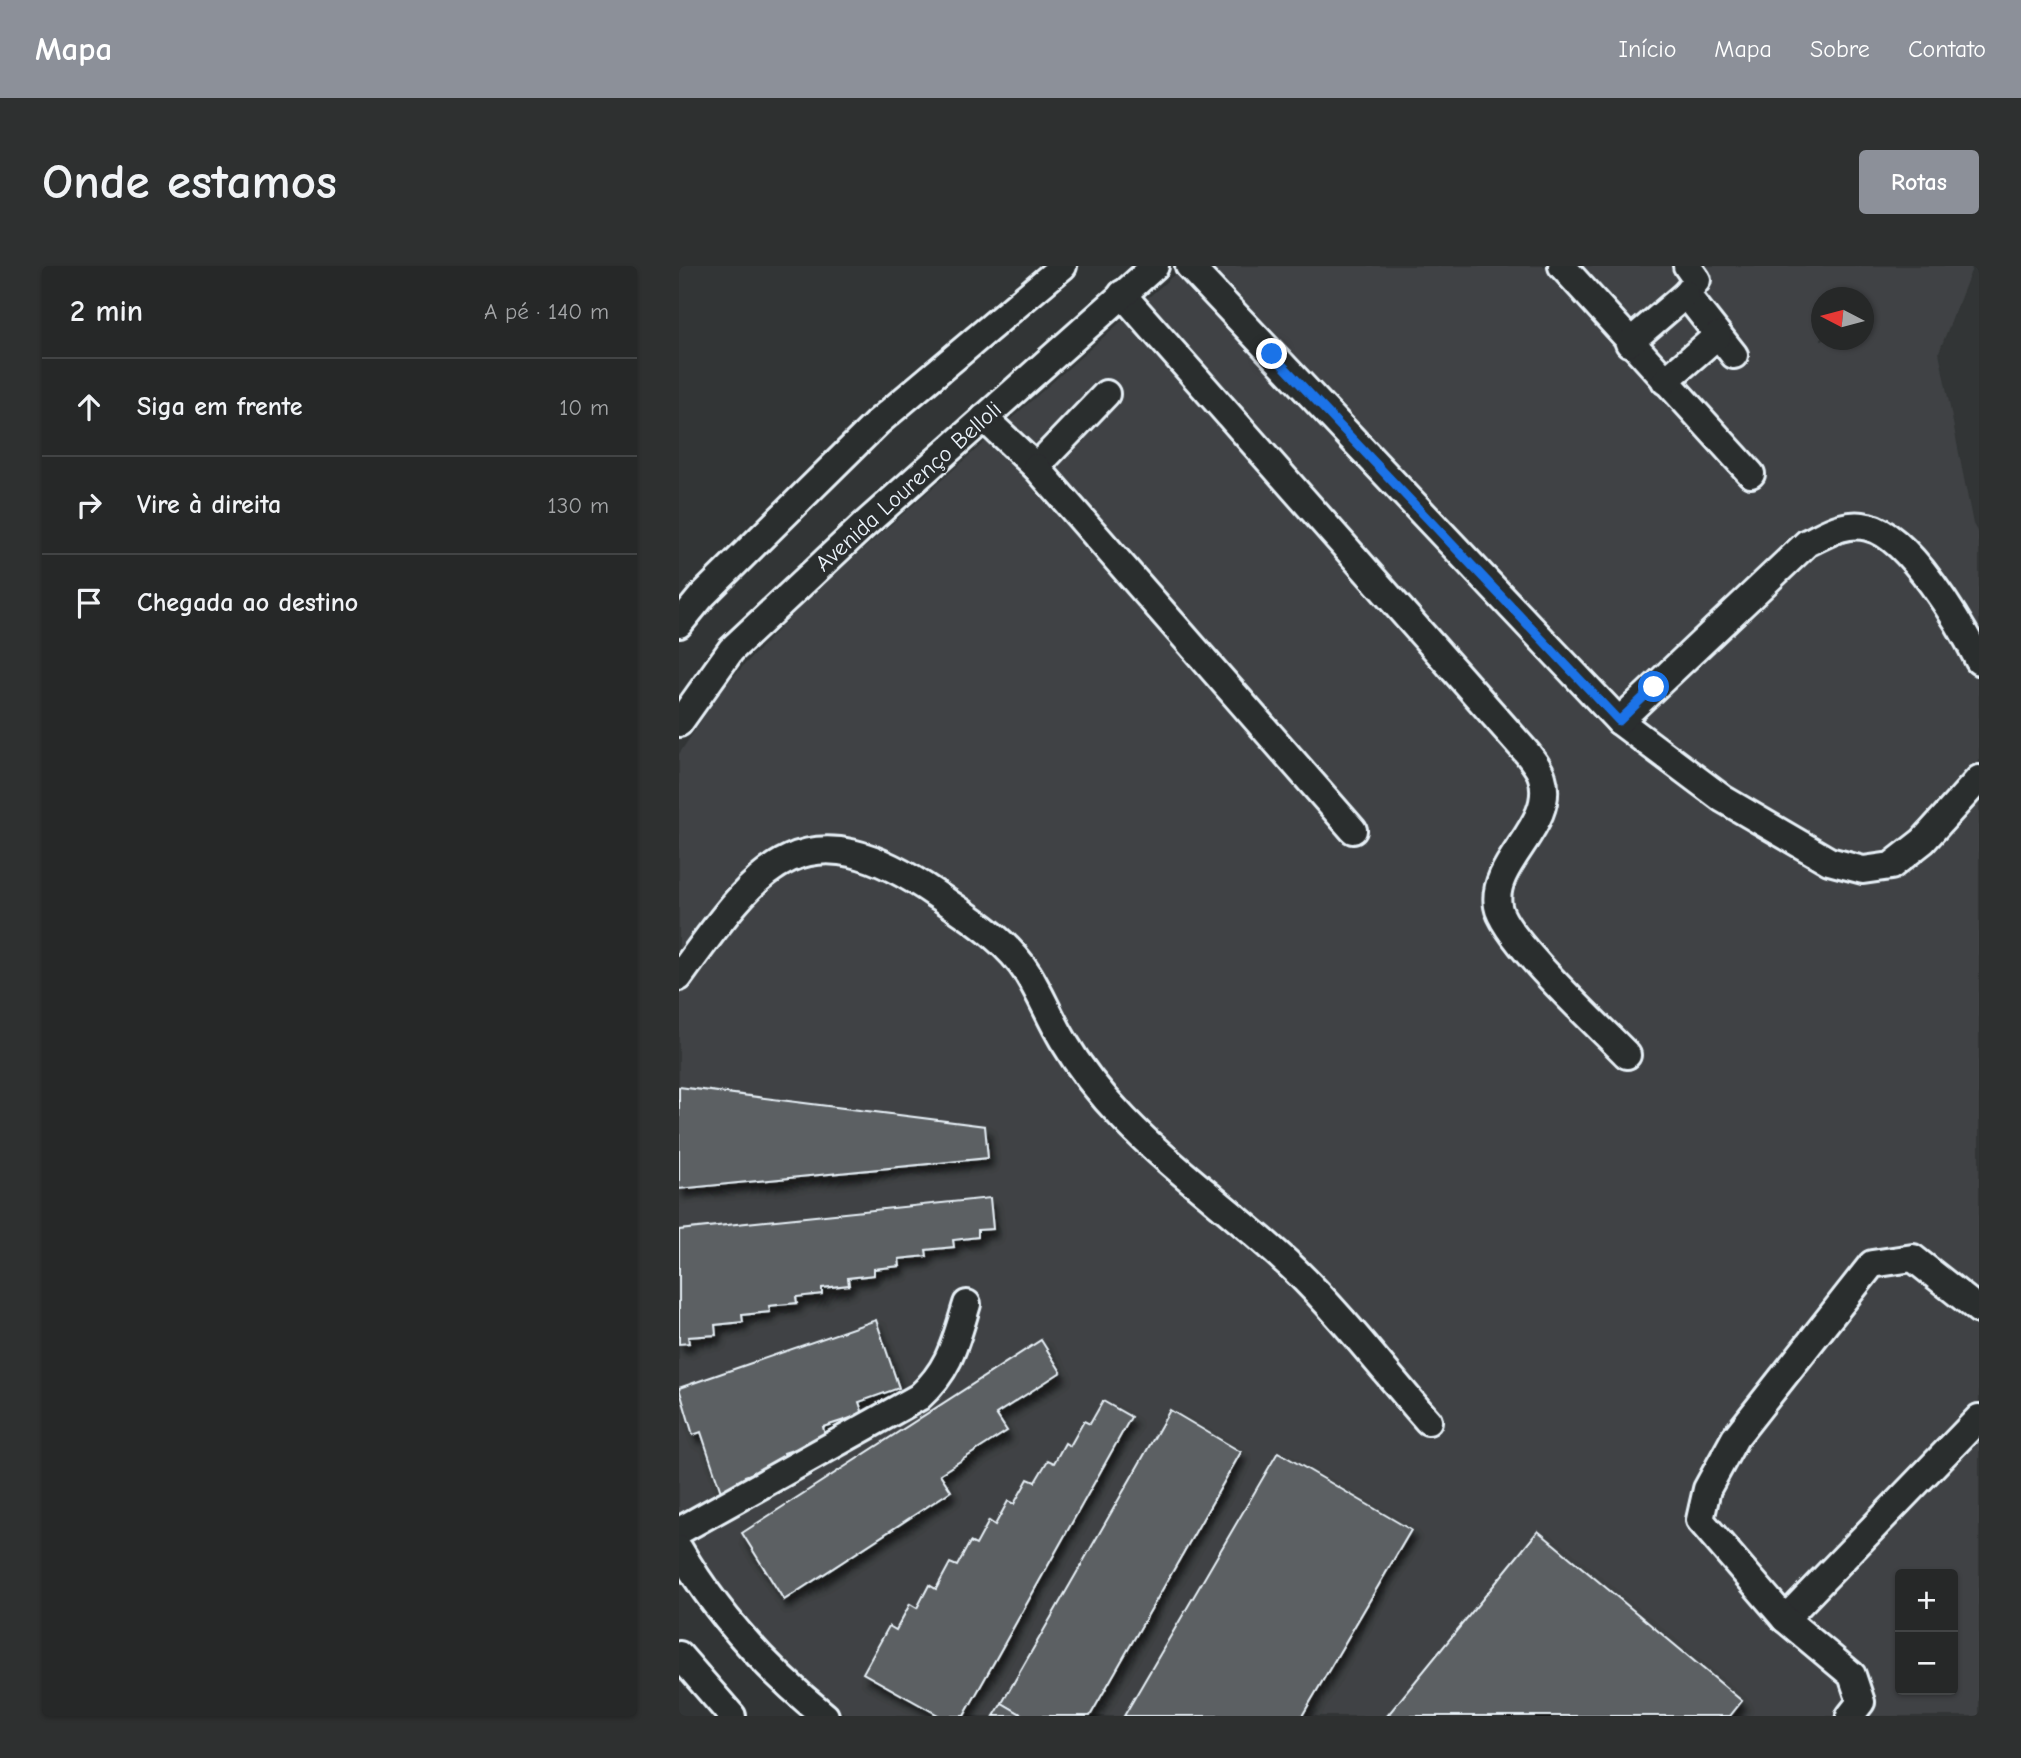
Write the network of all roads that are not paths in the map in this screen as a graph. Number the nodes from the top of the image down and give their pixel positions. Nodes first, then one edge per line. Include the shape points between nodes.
1 (1062, 266) edge
2 (1155, 266) edge
3 (1189, 266) edge
4 (1562, 266) edge
5 (1687, 266) edge
6 (1122, 294) junction
7 (1686, 294) junction
8 (1629, 344) junction
9 (1665, 381) junction
10 (1106, 394) dead end
11 (984, 418) junction
12 (1036, 467) junction
13 (1751, 474) dead end
14 (679, 624) edge
15 (1979, 661) edge
16 (1619, 721) junction
17 (679, 723) edge
18 (1979, 779) edge
19 (1353, 830) dead end
20 (679, 977) edge
21 (1627, 1055) dead end
22 (967, 1304) dead end
23 (1979, 1310) edge
24 (1979, 1418) edge
25 (1428, 1421) dead end
26 (679, 1531) edge
27 (679, 1549) edge
28 (1785, 1619) junction
29 (679, 1655) edge
30 (732, 1716) edge
31 (825, 1716) edge
32 (1850, 1716) edge

1 - 14 street via 878,422
2 - 6 street, Avenida Lourenço Belloli
3 - 16 street
4 - 8 street
5 - 7 street via 1696,279
6 - 11 street, Avenida Lourenço Belloli
6 - 21 street via 1542,775 1541,811 1502,878 1497,904 1503,920 1527,949
7 - 8 street
7 - 9 street via 1726,345
8 - 9 street
9 - 13 street
10 - 12 street
11 - 12 street
11 - 17 street, Avenida Lourenço Belloli via 731,650
12 - 19 street
15 - 16 street via 1926,577 1893,539 1868,527 1843,526 1807,543
16 - 18 street via 1671,763 1765,824 1829,861 1863,870 1891,866 1923,841
20 - 25 street via 736,899 760,875 785,860 812,852 845,851 892,867 1005,945 1028,973 1063,1041 1107,1100 1177,1169 1296,1271
22 - 26 street via 951,1357 939,1380 919,1397
23 - 28 street via 1913,1258 1872,1264 1735,1438 1707,1489 1700,1520
24 - 28 street
27 - 31 street via 760,1657
28 - 32 street via 1852,1675 1861,1702
29 - 30 street

